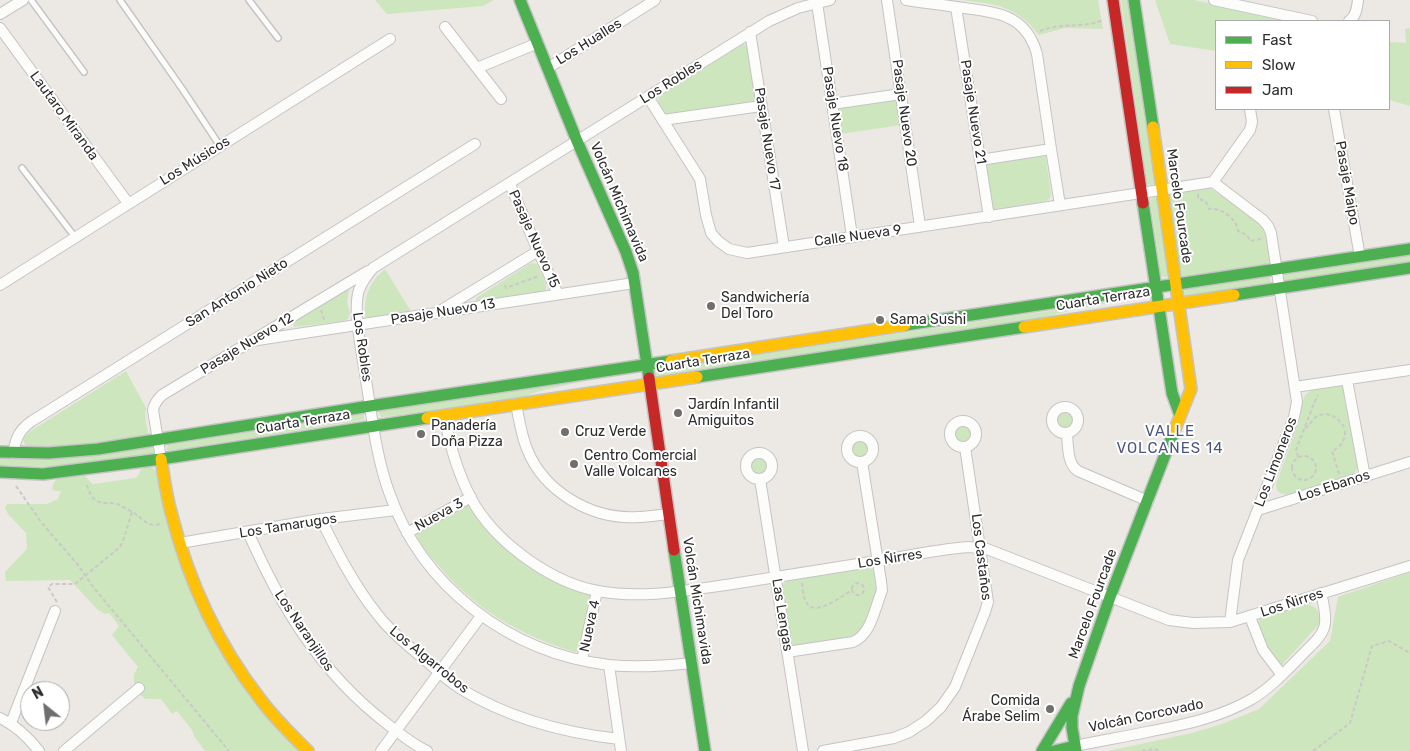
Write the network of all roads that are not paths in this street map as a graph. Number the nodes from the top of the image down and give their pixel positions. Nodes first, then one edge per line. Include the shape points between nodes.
1 (23, 0) edge
2 (31, 0) edge
3 (120, 0) edge
4 (249, 0) edge
5 (520, 0) edge
6 (655, 0) edge
7 (830, 0) edge
8 (887, 0) edge
9 (906, 0) edge
10 (1114, 0) edge
11 (1134, 0) edge
12 (1214, 0) edge
13 (1358, 0) edge
14 (817, 2) junction
15 (956, 6) junction
16 (0, 14) edge
17 (1307, 20) edge
18 (1354, 20) edge
19 (444, 27) dead end
20 (0, 28) edge
21 (750, 32) junction
22 (278, 38) dead end
23 (390, 39) dead end
24 (538, 43) junction
25 (477, 68) junction
26 (548, 68) junction
27 (84, 72) dead end
28 (1145, 77) junction
29 (1125, 80) junction
30 (901, 94) junction
31 (648, 97) junction
32 (501, 99) dead end
33 (832, 104) junction
34 (761, 106) junction
35 (1250, 110) edge
36 (1334, 110) edge
37 (662, 120) junction
38 (577, 141) junction
39 (475, 144) dead end
40 (220, 146) junction
41 (1051, 149) junction
42 (980, 160) junction
43 (22, 168) dead end
44 (1213, 182) junction
45 (510, 184) junction
46 (1162, 190) junction
47 (1142, 192) junction
48 (128, 203) junction
49 (1060, 205) junction
50 (989, 217) junction
51 (920, 226) junction
52 (852, 236) junction
53 (75, 237) junction
54 (784, 247) junction
55 (1410, 250) edge
56 (538, 251) junction
57 (1360, 257) junction
58 (373, 268) junction
59 (1410, 268) edge
60 (1277, 269) junction
61 (634, 283) junction
62 (1175, 284) junction
63 (0, 285) edge
64 (1156, 287) junction
65 (1280, 288) junction
66 (558, 294) junction
67 (1178, 303) junction
68 (1159, 306) junction
69 (438, 312) junction
70 (358, 324) junction
71 (251, 341) junction
72 (646, 364) junction
73 (1410, 370) edge
74 (1347, 380) junction
75 (649, 384) junction
76 (1296, 387) junction
77 (516, 404) junction
78 (370, 406) junction
79 (444, 415) junction
80 (1180, 415) junction
81 (374, 426) junction
82 (1067, 433) dead end
83 (158, 440) junction
84 (965, 447) dead end
85 (0, 452) edge
86 (13, 453) junction
87 (161, 459) junction
88 (862, 462) dead end
89 (1410, 462) edge
90 (0, 472) edge
91 (1365, 476) junction
92 (760, 479) dead end
93 (471, 497) junction
94 (1148, 501) junction
95 (396, 510) junction
96 (1258, 510) junction
97 (668, 514) junction
98 (321, 519) junction
99 (248, 532) junction
100 (407, 533) junction
101 (180, 543) junction
102 (981, 547) junction
103 (878, 561) junction
104 (1410, 566) edge
105 (775, 577) junction
106 (597, 591) junction
107 (680, 592) junction
108 (1321, 593) junction
109 (1110, 597) junction
110 (56, 606) road end
111 (481, 616) junction
112 (1250, 617) junction
113 (1230, 622) junction
114 (788, 652) junction
115 (582, 660) junction
116 (692, 662) junction
117 (609, 665) junction
118 (440, 673) junction
119 (1282, 675) junction
120 (1079, 686) junction
121 (139, 688) dead end
122 (0, 718) edge
123 (10, 723) junction
124 (396, 731) junction
125 (619, 740) junction
126 (1076, 749) edge
127 (39, 751) edge
128 (64, 751) edge
129 (308, 751) edge
130 (381, 751) edge
131 (427, 751) edge
132 (621, 751) edge
133 (705, 751) edge
134 (803, 751) edge
135 (823, 751) edge
136 (1042, 751) edge
137 (1054, 751) edge

1 - 16 street
2 - 27 lane
3 - 40 lane
4 - 22 lane
5 - 24 main road, Volcán Michimavida
6 - 26 street, Los Hualles
7 - 14 street, Los Robles
8 - 30 street, Pasaje Nuevo 20
9 - 15 street
10 - 29 main road
11 - 28 main road, Marcelo Fourcade
12 - 17 street
13 - 18 street
14 - 21 street, Los Robles via 784,13
14 - 33 street, Pasaje Nuevo 18
15 - 41 street via 1002,14 1019,24 1032,40 1037,54
15 - 42 street, Pasaje Nuevo 21
19 - 25 street
20 - 48 street, Lautaro Miranda
21 - 31 street, Los Robles
21 - 34 street, Pasaje Nuevo 17
23 - 40 street, Los Músicos
24 - 25 street
24 - 26 main road, Volcán Michimavida
25 - 32 street
26 - 38 main road, Volcán Michimavida
28 - 29 main road
28 - 46 main road, Marcelo Fourcade
29 - 47 main road
30 - 33 street
30 - 51 street, Pasaje Nuevo 20
31 - 37 street, Calle Nueva 9
31 - 38 street, Los Robles
33 - 52 street, Pasaje Nuevo 18
34 - 37 street
34 - 54 street, Pasaje Nuevo 17
35 - 44 street via 1250,130
36 - 57 street, Pasaje Maipo
37 - 54 street, Calle Nueva 9 via 700,179 709,226 718,240 729,249 747,253
38 - 45 street, Los Robles
38 - 61 main road, Volcán Michimavida via 626,252
39 - 86 street, San Antonio Nieto via 32,421 16,436
40 - 48 street, Los Músicos
41 - 42 street
41 - 49 street
42 - 50 street, Pasaje Nuevo 21
43 - 53 lane
44 - 46 street, Calle Nueva 9
44 - 60 street, Los Limoneros via 1270,229
45 - 56 street, Pasaje Nuevo 15
45 - 58 street, Los Robles
46 - 47 street, Calle Nueva 9
46 - 62 main road, Marcelo Fourcade
47 - 49 street, Calle Nueva 9
47 - 64 main road
48 - 53 street, Los Músicos
49 - 50 street, Calle Nueva 9
50 - 51 street, Calle Nueva 9
51 - 52 street, Calle Nueva 9
52 - 54 street, Calle Nueva 9
53 - 63 street, Los Músicos
55 - 57 main road, Cuarta Terraza
56 - 66 street, Pasaje Nuevo 15
56 - 69 street
57 - 60 main road, Cuarta Terraza
58 - 70 street, Los Robles via 359,291 356,304
58 - 71 street, Pasaje Nuevo 12
59 - 65 main road, Cuarta Terraza
60 - 62 main road, Cuarta Terraza
60 - 65 street, Los Limoneros
61 - 66 street, Pasaje Nuevo 13
61 - 72 main road, Volcán Michimavida
62 - 64 main road, Cuarta Terraza
62 - 67 main road, Marcelo Fourcade
64 - 68 main road
64 - 72 main road, Cuarta Terraza
65 - 67 main road, Cuarta Terraza
65 - 76 street, Los Limoneros
66 - 69 street, Pasaje Nuevo 13
67 - 68 main road, Cuarta Terraza
67 - 80 main road, Marcelo Fourcade via 1191,389
68 - 75 main road, Cuarta Terraza
68 - 80 main road via 1172,393
69 - 70 street, Pasaje Nuevo 13
70 - 71 street, Pasaje Nuevo 13
70 - 78 street, Los Robles
71 - 83 street, Pasaje Nuevo 12 via 157,400 153,410
72 - 75 main road, Volcán Michimavida
72 - 78 main road, Cuarta Terraza
73 - 74 street
74 - 76 street
74 - 91 street
75 - 77 main road, Cuarta Terraza
75 - 97 main road, Volcán Michimavida
76 - 96 street, Los Limoneros via 1294,417
77 - 79 main road, Cuarta Terraza
77 - 97 street via 521,431 534,462 551,484 569,499 608,515
78 - 81 street, Los Robles
78 - 83 main road, Cuarta Terraza
79 - 81 main road, Cuarta Terraza
79 - 93 street, Los Ñirres via 455,460
80 - 94 main road, Marcelo Fourcade
81 - 87 main road, Cuarta Terraza
81 - 95 street, Los Robles via 383,472
82 - 94 street via 1073,468
83 - 86 main road, Cuarta Terraza via 66,453
83 - 87 street
84 - 102 street, Los Castaños
85 - 86 main road, Cuarta Terraza
87 - 90 main road, Cuarta Terraza via 43,474
87 - 101 main road via 172,519
88 - 103 street
89 - 91 street, Los Ebanos
91 - 96 street, Los Ebanos
92 - 105 street, Las Lengas
93 - 100 street, Nueva 3
93 - 106 street, Los Ñirres via 494,529 528,559 566,580
94 - 109 main road, Marcelo Fourcade
95 - 98 street, Los Tamarugos
95 - 100 street, Los Robles
96 - 113 street, Los Limoneros via 1238,560
97 - 107 main road, Volcán Michimavida
98 - 99 street, Los Tamarugos
98 - 118 street, Los Algarrobos via 377,614 396,636
99 - 101 street, Los Tamarugos
99 - 124 street, Los Naranjillos via 280,598 321,661 345,688
100 - 111 street, Los Robles via 442,580
101 - 129 main road via 218,635 267,708
102 - 103 street, Los Ñirres via 962,547
102 - 109 street, Los Ñirres
102 - 135 street, Los Castaños via 987,607 951,695 926,721 901,736
103 - 105 street, Los Ñirres
103 - 114 street via 881,593 864,636 853,642
104 - 108 street, Los Ñirres
105 - 107 street, Los Ñirres
105 - 114 street, Las Lengas
106 - 107 street, Los Ñirres via 630,594
106 - 115 street, Nueva 4
107 - 116 main road, Volcán Michimavida
108 - 112 street, Los Ñirres
108 - 119 street, Volcán Corcovado via 1326,613 1324,630
109 - 113 street, Los Ñirres via 1178,622
109 - 120 main road, Marcelo Fourcade
110 - 123 street
111 - 115 street, Los Robles via 534,646
111 - 118 street
112 - 113 street, Los Ñirres
112 - 119 street via 1263,650
114 - 134 street, Las Lengas
115 - 117 street, Los Robles
116 - 117 street, Los Robles via 645,667
116 - 133 main road, Volcán Michimavida
117 - 125 street
118 - 124 street
118 - 125 street, Los Algarrobos via 461,689 518,716 555,728
119 - 126 street, Volcán Corcovado via 1252,699 1206,719
120 - 126 main road, Marcelo Fourcade via 1072,716
120 - 136 main road
121 - 128 street
122 - 123 street
123 - 127 street
124 - 130 street
124 - 131 street, Los Naranjillos
125 - 132 street
126 - 137 main road, Volcán Corcovado

